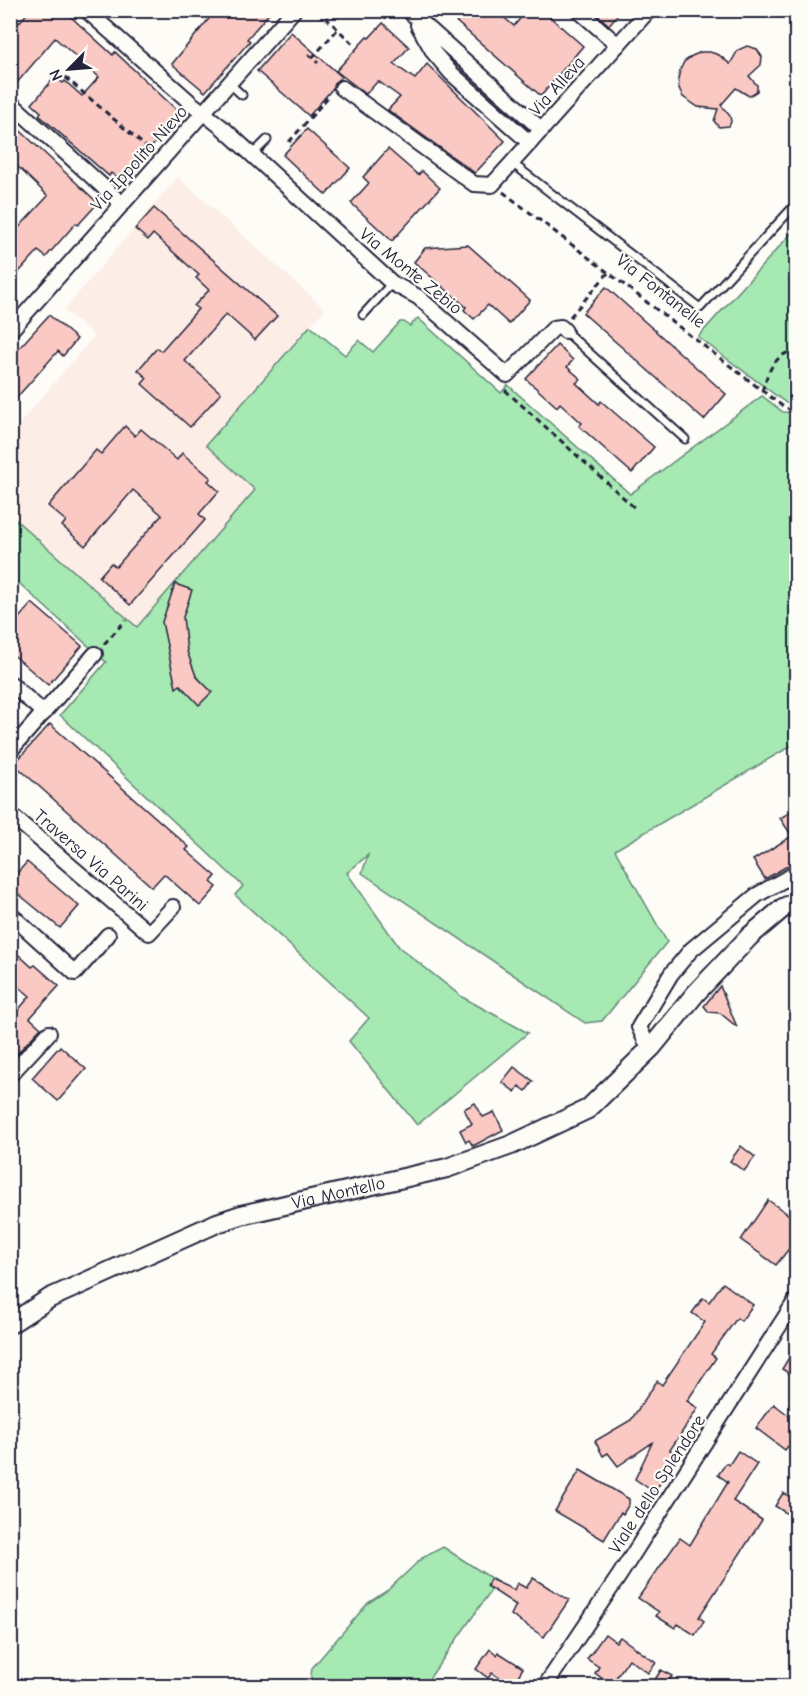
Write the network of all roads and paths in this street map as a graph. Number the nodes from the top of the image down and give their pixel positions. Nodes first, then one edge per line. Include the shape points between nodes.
1 (86, 10) edge
2 (294, 10) edge
3 (318, 10) edge
4 (578, 10) edge
5 (649, 10) edge
6 (410, 13) edge
7 (338, 30) junction
8 (354, 45) dead end
9 (618, 45) junction
10 (308, 54) dead end
11 (312, 58) junction
12 (318, 63) dead end
13 (57, 70) dead end
14 (230, 84) junction
15 (337, 90) joint
16 (242, 95) dead end
17 (12, 104) dead end
18 (203, 113) junction
19 (542, 130) junction
20 (267, 140) dead end
21 (289, 142) dead end
22 (530, 143) junction
23 (148, 149) dead end
24 (252, 155) junction
25 (512, 163) junction
26 (506, 195) dead end
27 (122, 204) junction
28 (796, 204) edge
29 (608, 273) junction
30 (392, 283) junction
31 (363, 315) dead end
32 (563, 329) junction
33 (10, 331) edge
34 (796, 349) edge
35 (504, 389) dead end
36 (762, 391) junction
37 (796, 409) edge
38 (685, 439) dead end
39 (637, 510) dead end
40 (126, 620) dead end
41 (95, 654) joint
42 (10, 683) edge
43 (44, 713) junction
44 (13, 742) edge
45 (10, 813) edge
46 (796, 873) edge
47 (796, 902) edge
48 (173, 907) dead end
49 (10, 914) edge
50 (108, 935) dead end
51 (49, 1033) dead end
52 (652, 1047) junction
53 (10, 1075) edge
54 (796, 1300) edge
55 (10, 1324) edge
56 (545, 1686) edge

1 - 18 street, Via Monte Zebio
2 - 14 street, Via Ippolito Nievo
3 - 7 path
4 - 9 street
5 - 9 street, Via Alleva
6 - 19 street
6 - 22 street via 451,73
7 - 8 path
7 - 11 path
9 - 19 street, Via Alleva
10 - 11 path
11 - 12 path
13 - 23 path
14 - 16 lane
14 - 18 street, Via Ippolito Nievo
15 - 21 path
15 - 25 street, Via Alleva via 474,184 492,184
17 - 27 street
18 - 24 street, Via Monte Zebio
18 - 27 street, Via Ippolito Nievo
19 - 22 street, Via Alleva
20 - 24 lane
22 - 25 street, Via Alleva
24 - 30 street, Via Monte Zebio
25 - 28 lane via 700,308
26 - 29 path, Via Fontanelle
27 - 33 street, Via Ippolito Nievo
29 - 32 path
29 - 36 path, Via Fontanelle
30 - 31 lane
30 - 32 street, Via Monte Zebio via 418,297 507,375 554,328
32 - 38 lane
34 - 36 path via 783,353 769,370
35 - 39 path
36 - 37 path, Via Fontanelle via 785,408
40 - 41 path
41 - 43 street
42 - 43 street
43 - 44 street
45 - 48 street, Traversa Via Parini via 149,933
46 - 52 street via 757,895 691,950 671,974 639,1027
47 - 52 main road, Via Montello via 750,936
49 - 50 street via 75,973
51 - 53 street
52 - 55 main road, Via Montello via 588,1109 512,1145 447,1168 225,1220 50,1298
54 - 56 street, Viale dello Splendore

